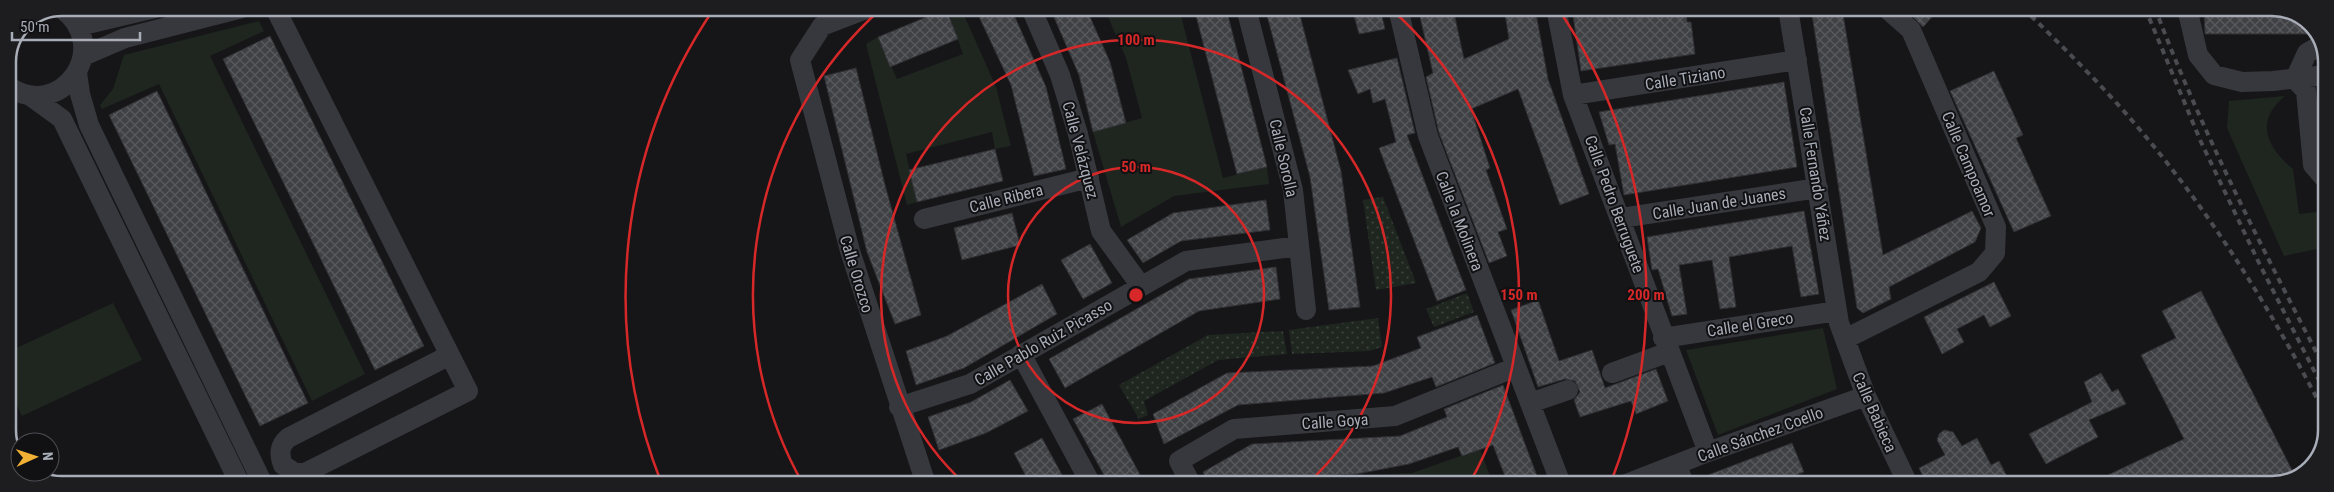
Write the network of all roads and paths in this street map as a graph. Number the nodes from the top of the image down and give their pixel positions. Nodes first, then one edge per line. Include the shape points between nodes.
1 (72, 16) edge
2 (121, 16) edge
3 (211, 16) edge
4 (278, 16) edge
5 (848, 16) edge
6 (1034, 16) edge
7 (1248, 16) edge
8 (1400, 16) edge
9 (1558, 16) edge
10 (1789, 16) edge
11 (1895, 16) edge
12 (2189, 16) edge
13 (79, 26) junction
14 (2315, 49) edge
15 (1797, 60) junction
16 (80, 65) junction
17 (2318, 76) edge
18 (2296, 79) junction
19 (16, 91) edge
20 (29, 95) junction
21 (1573, 95) junction
22 (2318, 171) edge
23 (1089, 178) junction
24 (1818, 188) junction
25 (1621, 218) junction
26 (924, 219) dead end
27 (1299, 246) junction
28 (1141, 286) junction
29 (1306, 310) dead end
30 (1837, 311) junction
31 (1845, 339) junction
32 (1666, 345) junction
33 (1021, 354) junction
34 (450, 355) junction
35 (1516, 367) junction
36 (1612, 373) dead end
37 (1568, 390) dead end
38 (1866, 396) junction
39 (1530, 403) junction
40 (900, 407) junction
41 (1708, 452) junction
42 (1677, 465) junction
43 (236, 476) edge
44 (259, 476) edge
45 (923, 476) edge
46 (1087, 476) edge
47 (1187, 476) edge
48 (1559, 476) edge
49 (1647, 476) edge
50 (1681, 476) edge
51 (1904, 476) edge

1 - 13 street
2 - 13 street
3 - 16 street via 125,38
4 - 34 street
5 - 40 street, Calle Orozco via 822,26 800,60 850,251
6 - 23 street, Calle Velázquez via 1060,75
7 - 27 street, Calle Sorolla via 1293,190
8 - 35 street, Calle la Molinera via 1428,136
9 - 21 street, Calle Pedro Berruguete
10 - 15 street, Calle Fernando Yáñez
11 - 31 street, Calle Campoamor via 1911,30 1996,228 1995,253 1979,272
12 - 18 street via 2198,55 2214,75 2242,82
13 - 16 street via 84,41
14 - 18 street via 2308,53
15 - 21 street, Calle Tiziano
15 - 24 street, Calle Fernando Yáñez
16 - 20 street via 68,84 56,92 43,96
16 - 44 street via 80,94 89,125
17 - 18 street
18 - 22 street via 2306,91 2313,165
19 - 20 street
20 - 43 street via 62,119
21 - 25 street, Calle Pedro Berruguete
23 - 26 street, Calle Ribera
23 - 28 street, Calle Velázquez via 1101,231
24 - 25 street, Calle Juan de Juanes
24 - 30 street, Calle Fernando Yáñez
25 - 32 street, Calle Pedro Berruguete
27 - 28 street, Calle Pablo Ruiz Picasso via 1186,261
27 - 29 street, Calle Sorolla
28 - 33 street, Calle Pablo Ruiz Picasso
30 - 31 street, Calle Fernando Yáñez
30 - 32 street, Calle el Greco
31 - 38 street, Calle Babieca
32 - 36 street, Calle el Greco
32 - 41 street, Calle Pedro Berruguete
33 - 40 street, Calle Pablo Ruiz Picasso via 970,384
33 - 46 street
34 - 34 street via 288,438 281,446 283,465 296,473 305,473 468,391
35 - 39 street, Calle la Molinera
35 - 47 street, Calle Goya via 1395,416 1234,429 1179,461
37 - 39 street
38 - 41 street, Calle Sánchez Coello
38 - 51 street, Calle Babieca
39 - 48 street, Calle la Molinera
40 - 45 street, Calle Orozco
41 - 42 street, Calle Sánchez Coello
42 - 49 street, Calle Sánchez Coello
42 - 50 street

